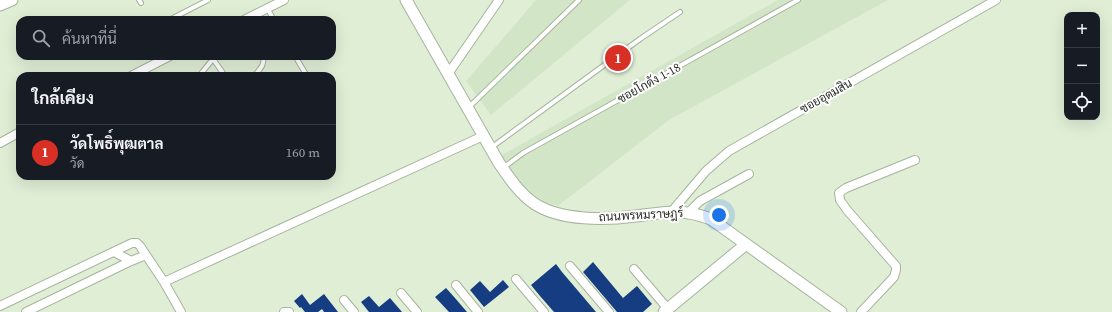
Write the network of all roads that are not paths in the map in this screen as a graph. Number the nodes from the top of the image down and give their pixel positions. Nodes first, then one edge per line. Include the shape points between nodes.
1 (12, 0) edge
2 (208, 0) edge
3 (284, 0) edge
4 (406, 0) edge
5 (499, 0) edge
6 (578, 0) edge
7 (798, 0) edge
8 (996, 0) edge
9 (0, 5) edge
10 (267, 8) junction
11 (680, 12) dead end
12 (177, 16) edge
13 (253, 16) edge
14 (272, 16) edge
15 (162, 60) edge
16 (211, 60) edge
17 (213, 60) edge
18 (264, 60) edge
19 (297, 60) edge
20 (139, 72) edge
21 (202, 72) edge
22 (221, 72) edge
23 (258, 72) edge
24 (305, 72) edge
25 (448, 74) junction
26 (468, 109) junction
27 (16, 134) edge
28 (483, 136) junction
29 (0, 142) edge
30 (490, 148) junction
31 (915, 160) dead end
32 (502, 168) junction
33 (749, 174) dead end
34 (672, 211) junction
35 (689, 212) junction
36 (745, 245) junction
37 (114, 252) junction
38 (146, 255) junction
39 (131, 261) junction
40 (570, 266) dead end
41 (634, 269) dead end
42 (516, 278) dead end
43 (164, 282) junction
44 (456, 285) dead end
45 (401, 293) dead end
46 (344, 300) dead end
47 (0, 306) edge
48 (666, 311) edge
49 (26, 312) edge
50 (181, 312) edge
51 (284, 312) edge
52 (289, 312) edge
53 (354, 312) edge
54 (417, 312) edge
55 (478, 312) edge
56 (544, 312) edge
57 (608, 312) edge
58 (841, 312) edge
59 (861, 312) edge

1 - 9 street
2 - 12 lane
3 - 10 street
4 - 25 street, ถนนพรหมราษฎร์
5 - 25 street
6 - 26 lane
7 - 32 lane, ซอยโกดัง 1-18 via 523,153
8 - 34 street, ซอยอุดมสิน via 729,152 706,171
10 - 13 street
10 - 14 lane
11 - 30 lane
15 - 20 street
16 - 21 lane
17 - 22 lane
18 - 23 lane via 263,67
19 - 24 lane
25 - 26 street, ถนนพรหมราษฎร์
26 - 28 street, ถนนพรหมราษฎร์
27 - 29 street
28 - 30 street, ถนนพรหมราษฎร์
28 - 43 street
30 - 32 street, ถนนพรหมราษฎร์
31 - 59 street via 839,193 840,200 893,262 896,270 894,277
32 - 34 street, ถนนพรหมราษฎร์ via 534,203 560,214 624,218
33 - 35 street via 700,201
34 - 35 street, ถนนพรหมราษฎร์
35 - 36 street, ถนนพรหมราษฎร์ via 711,219
36 - 48 street
36 - 58 street, ถนนพรหมราษฎร์
37 - 38 street via 137,243
37 - 39 street
37 - 47 street
38 - 39 street
38 - 43 street
39 - 49 street
40 - 57 street
41 - 48 street
42 - 56 street
43 - 50 street
44 - 55 street
45 - 54 street
46 - 53 street
51 - 52 street

